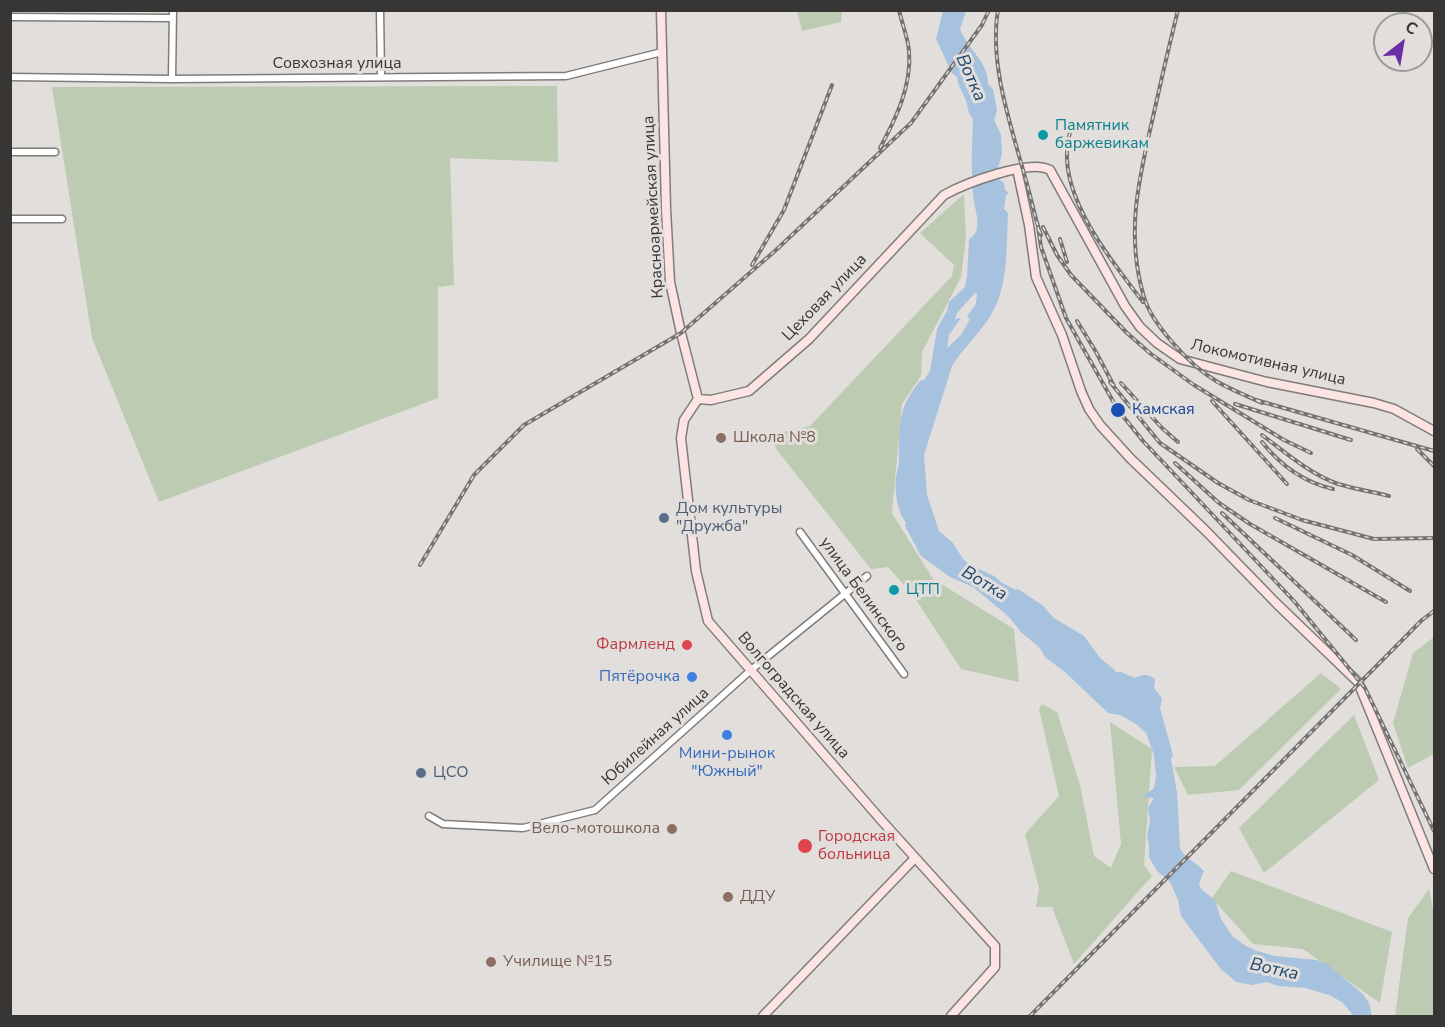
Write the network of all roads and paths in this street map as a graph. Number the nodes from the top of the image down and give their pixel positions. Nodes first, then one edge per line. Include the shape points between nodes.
1 (380, 10) edge
2 (660, 10) edge
3 (172, 14) edge
4 (10, 17) edge
5 (662, 52) junction
6 (10, 77) edge
7 (381, 77) junction
8 (172, 79) junction
9 (10, 152) edge
10 (54, 152) dead end
11 (1014, 170) junction
12 (10, 219) edge
13 (62, 219) dead end
14 (698, 399) junction
15 (1434, 431) edge
16 (800, 532) dead end
17 (867, 576) dead end
18 (846, 593) junction
19 (751, 670) junction
20 (904, 674) dead end
21 (429, 816) dead end
22 (915, 858) junction
23 (1434, 869) edge
24 (763, 1017) edge
25 (951, 1017) edge

1 - 7 street
2 - 5 main road, Красноармейская улица
3 - 4 street
3 - 8 street
5 - 7 street, Совхозная улица via 566,76
5 - 14 main road, Красноармейская улица via 670,282
6 - 8 street, Совхозная улица
7 - 8 street, Совхозная улица
9 - 10 street
11 - 14 main road, Цеховая улица via 944,195 809,339 749,391 711,400
11 - 15 main road, Локомотивная улица via 1040,166 1050,170 1125,306 1140,327 1170,354 1258,380 1374,403 1394,409
11 - 23 main road via 1029,225 1036,277 1089,409 1130,458 1358,682
12 - 13 street
14 - 19 main road, Волгоградская улица via 684,420 681,438 696,571 708,621
16 - 18 street, улица Белинского
17 - 18 street, Юбилейная улица
18 - 19 street, Юбилейная улица
18 - 20 street, улица Белинского
19 - 21 street, Юбилейная улица via 595,810 523,828 443,824
19 - 22 main road, Волгоградская улица
22 - 24 main road
22 - 25 main road, Волгоградская улица via 995,946 995,967

